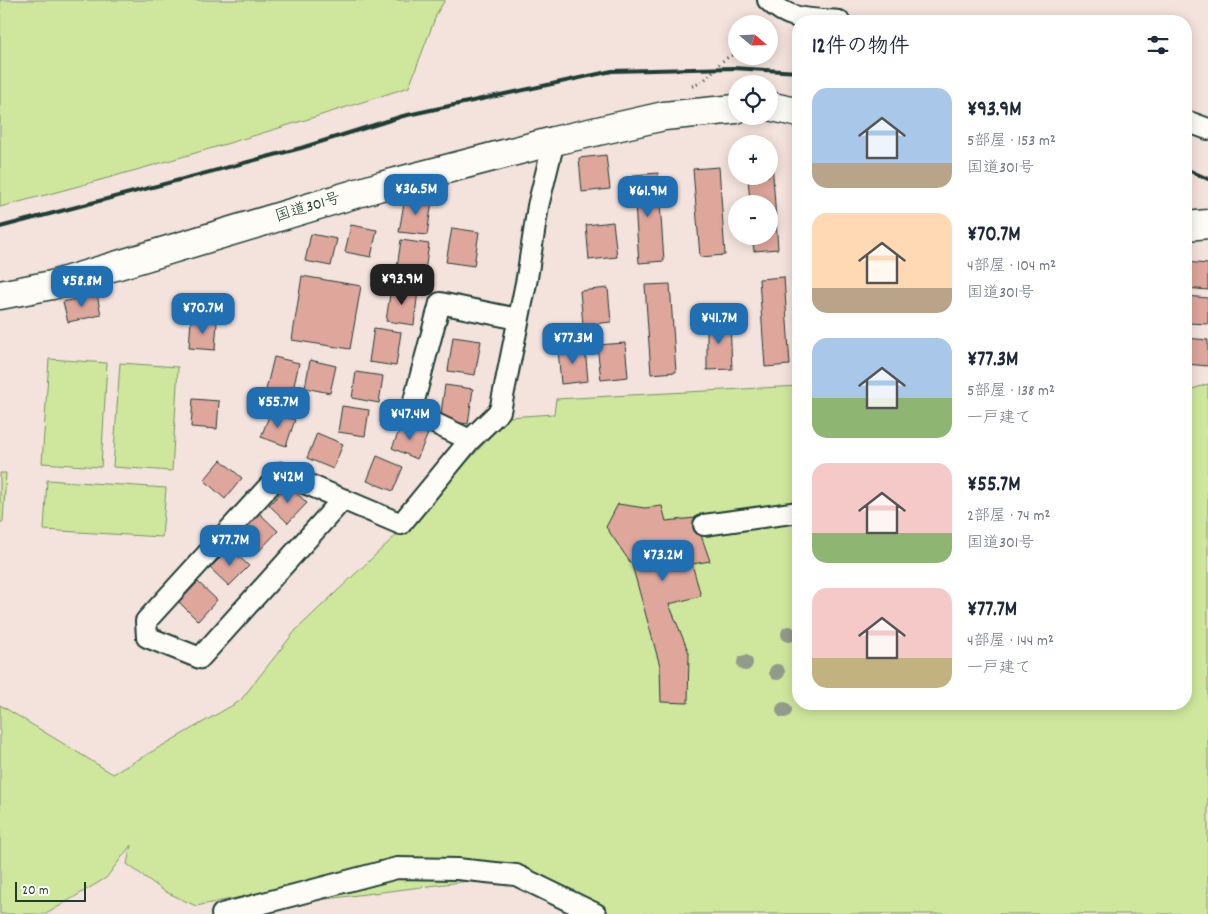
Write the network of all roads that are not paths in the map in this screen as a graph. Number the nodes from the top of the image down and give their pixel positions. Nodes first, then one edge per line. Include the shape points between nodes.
1 (768, 0) edge
2 (792, 15) edge
3 (778, 108) edge
4 (728, 111) edge
5 (792, 111) edge
6 (1192, 123) edge
7 (1208, 129) edge
8 (554, 141) junction
9 (1208, 224) edge
10 (1192, 225) edge
11 (0, 295) edge
12 (518, 319) junction
13 (470, 440) junction
14 (343, 499) junction
15 (792, 513) edge
16 (704, 525) dead end
17 (222, 914) edge
18 (596, 914) edge

1 - 2 street via 780,12
3 - 5 highway
4 - 8 highway, 国道301号 via 664,116
6 - 7 street
8 - 11 highway, 国道301号 via 381,186 52,285
8 - 12 street via 538,206
9 - 10 highway
12 - 13 street via 500,411
12 - 13 street via 440,303 411,412
13 - 14 street via 401,524
14 - 14 street via 281,473 146,621 147,637 200,658
15 - 16 street
17 - 18 street via 406,868 516,875

